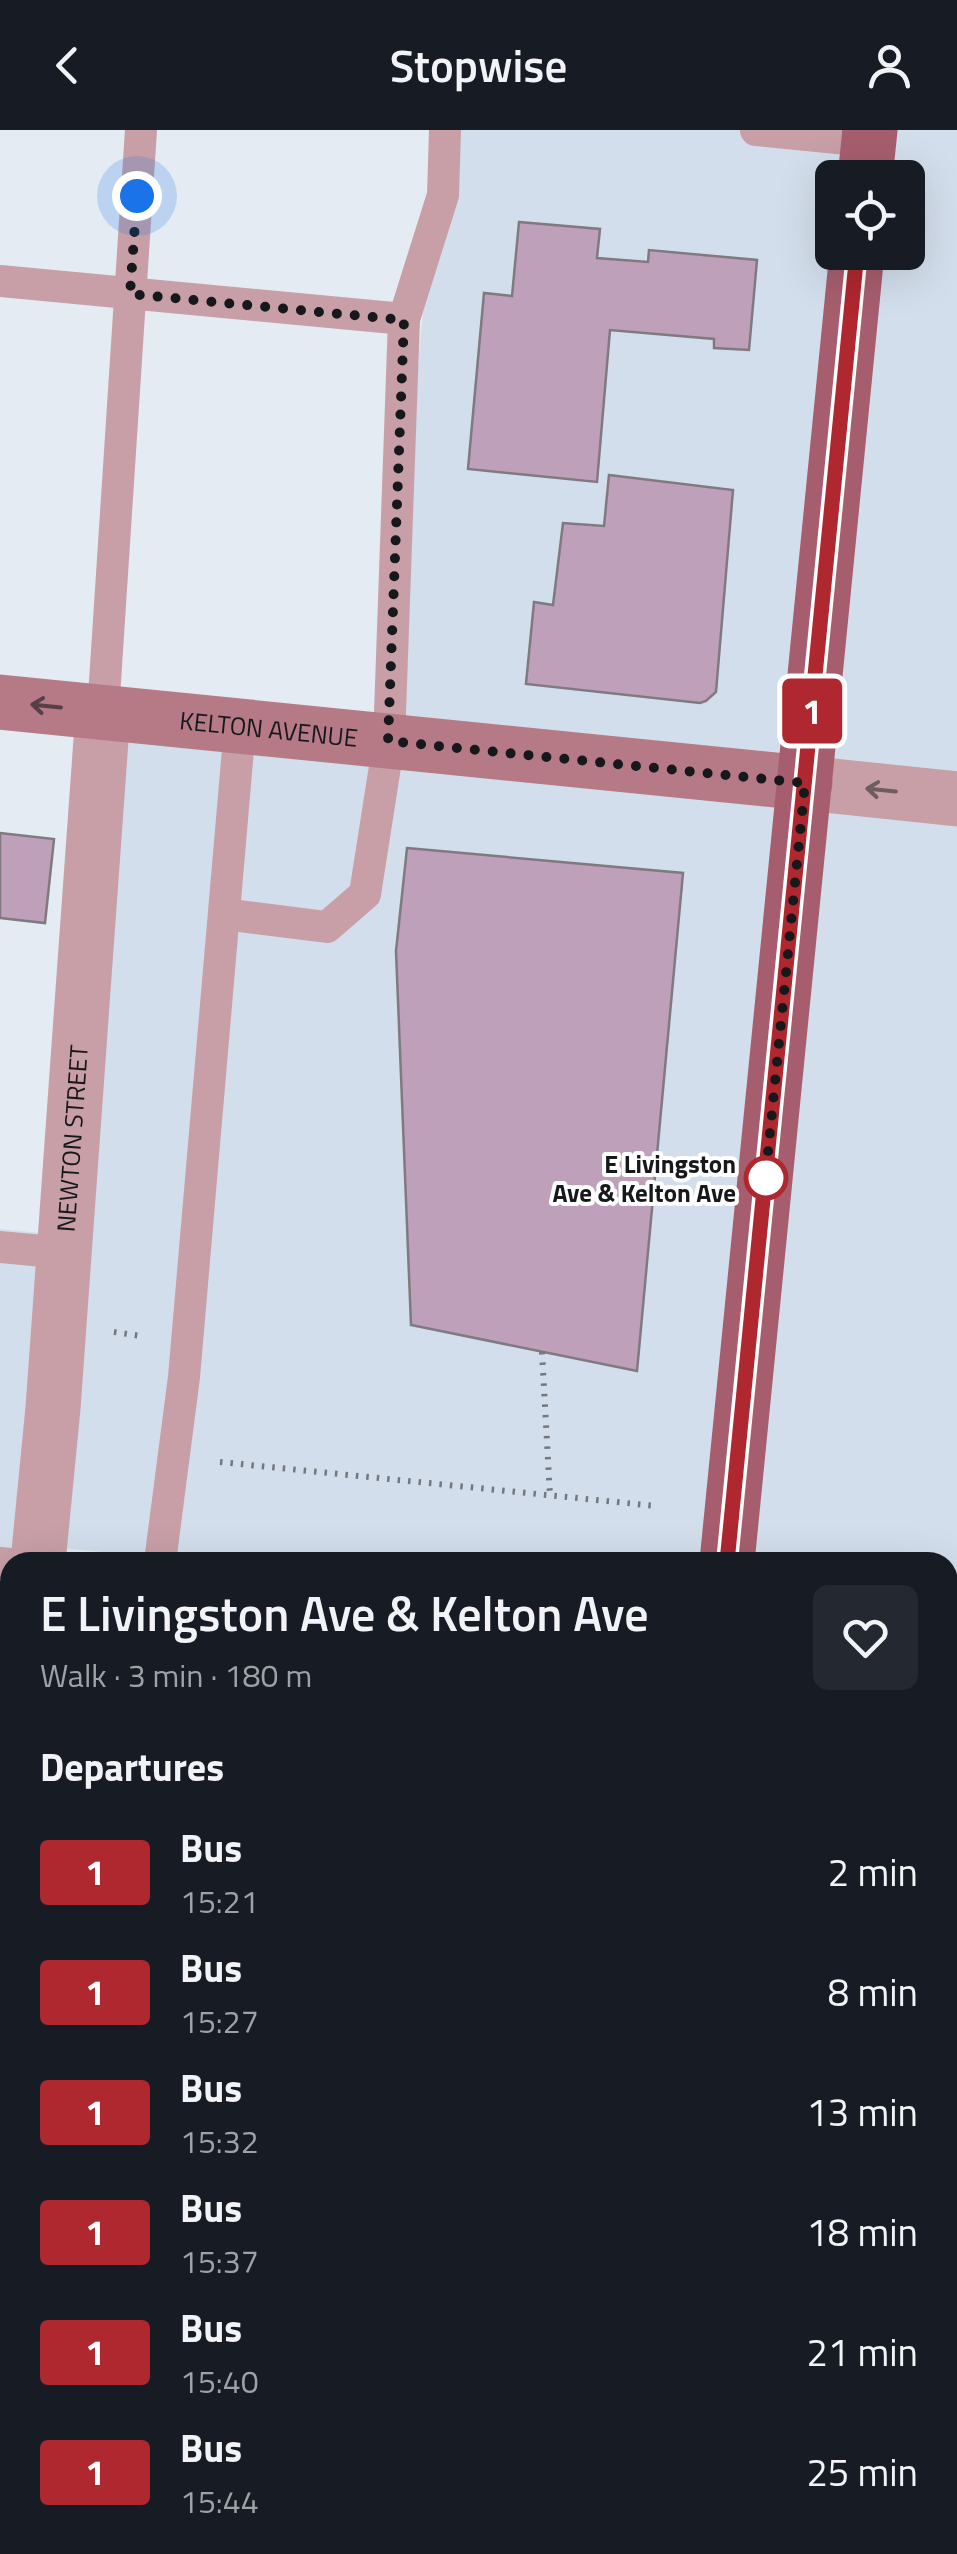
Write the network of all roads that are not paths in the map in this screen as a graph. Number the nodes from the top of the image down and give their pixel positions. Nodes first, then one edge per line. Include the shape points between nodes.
1 (141, 130) edge
2 (446, 130) edge
3 (756, 130) edge
4 (868, 149) edge
5 (855, 270) edge
6 (0, 282) edge
7 (130, 294) junction
8 (404, 320) junction
9 (0, 702) edge
10 (103, 712) junction
11 (240, 726) junction
12 (388, 741) junction
13 (805, 783) junction
14 (957, 799) edge
15 (224, 914) junction
16 (0, 1247) edge
17 (64, 1254) junction
18 (39, 1552) edge
19 (161, 1552) edge
20 (729, 1552) edge

1 - 7 lane
2 - 8 lane via 443,195
3 - 4 lane
5 - 13 main road
6 - 7 lane
7 - 8 lane
7 - 10 lane
8 - 12 lane
10 -> 9 main road, KELTON AVENUE
10 - 11 main road, KELTON AVENUE
10 - 17 street, NEWTON STREET
11 - 12 main road, KELTON AVENUE
11 - 15 lane
12 - 13 main road, KELTON AVENUE
12 - 15 lane via 364,894 327,927
14 -> 13 street, KELTON AVENUE
13 - 20 main road
15 - 19 lane via 188,1341
16 - 17 lane
17 - 18 street, NEWTON STREET

